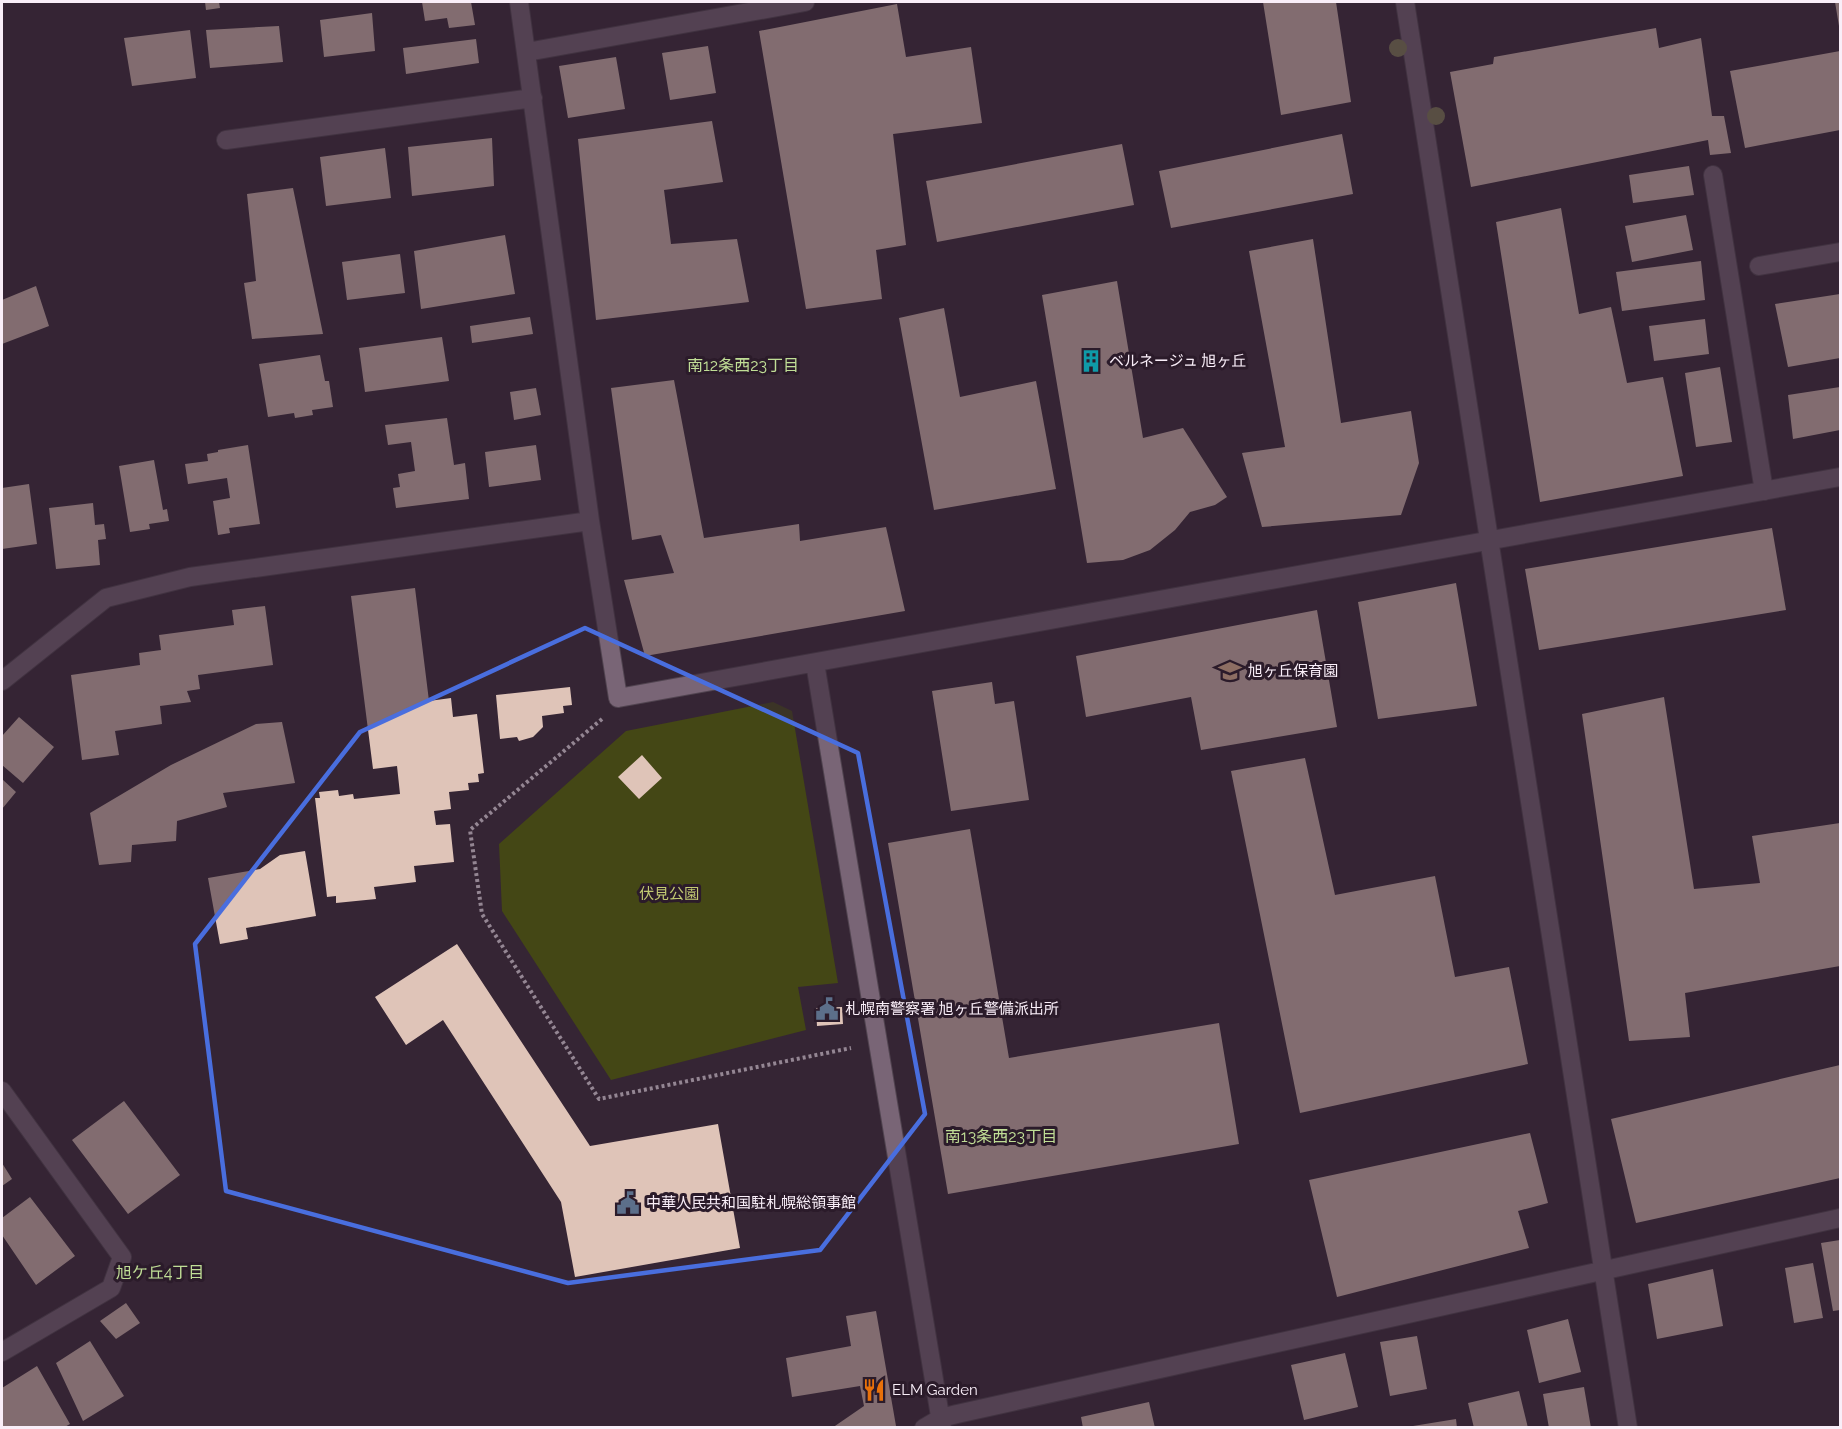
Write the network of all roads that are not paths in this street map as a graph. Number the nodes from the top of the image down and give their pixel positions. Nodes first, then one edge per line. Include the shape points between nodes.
1 (519, 2) edge
2 (805, 2) edge
3 (1405, 2) edge
4 (527, 52) junction
5 (533, 98) junction
6 (226, 140) dead end
7 (1713, 175) dead end
8 (1840, 252) edge
9 (1759, 266) dead end
10 (1840, 477) edge
11 (1764, 491) junction
12 (590, 521) junction
13 (1489, 542) junction
14 (814, 663) junction
15 (2, 681) edge
16 (2, 1091) edge
17 (1840, 1218) edge
18 (1603, 1270) junction
19 (2, 1352) edge
20 (941, 1423) edge
21 (924, 1428) edge
22 (1628, 1428) edge

1 - 4 street
2 - 4 street
3 - 13 street
4 - 5 street
5 - 6 street
5 - 12 street
7 - 11 street
8 - 9 street
10 - 11 street
11 - 13 street
12 - 14 street via 618,698
12 - 15 street via 190,577 106,598
13 - 14 street
13 - 18 street
14 - 20 street
16 - 19 street via 122,1257 111,1288
17 - 18 street
18 - 20 street
18 - 22 street
20 - 21 street

